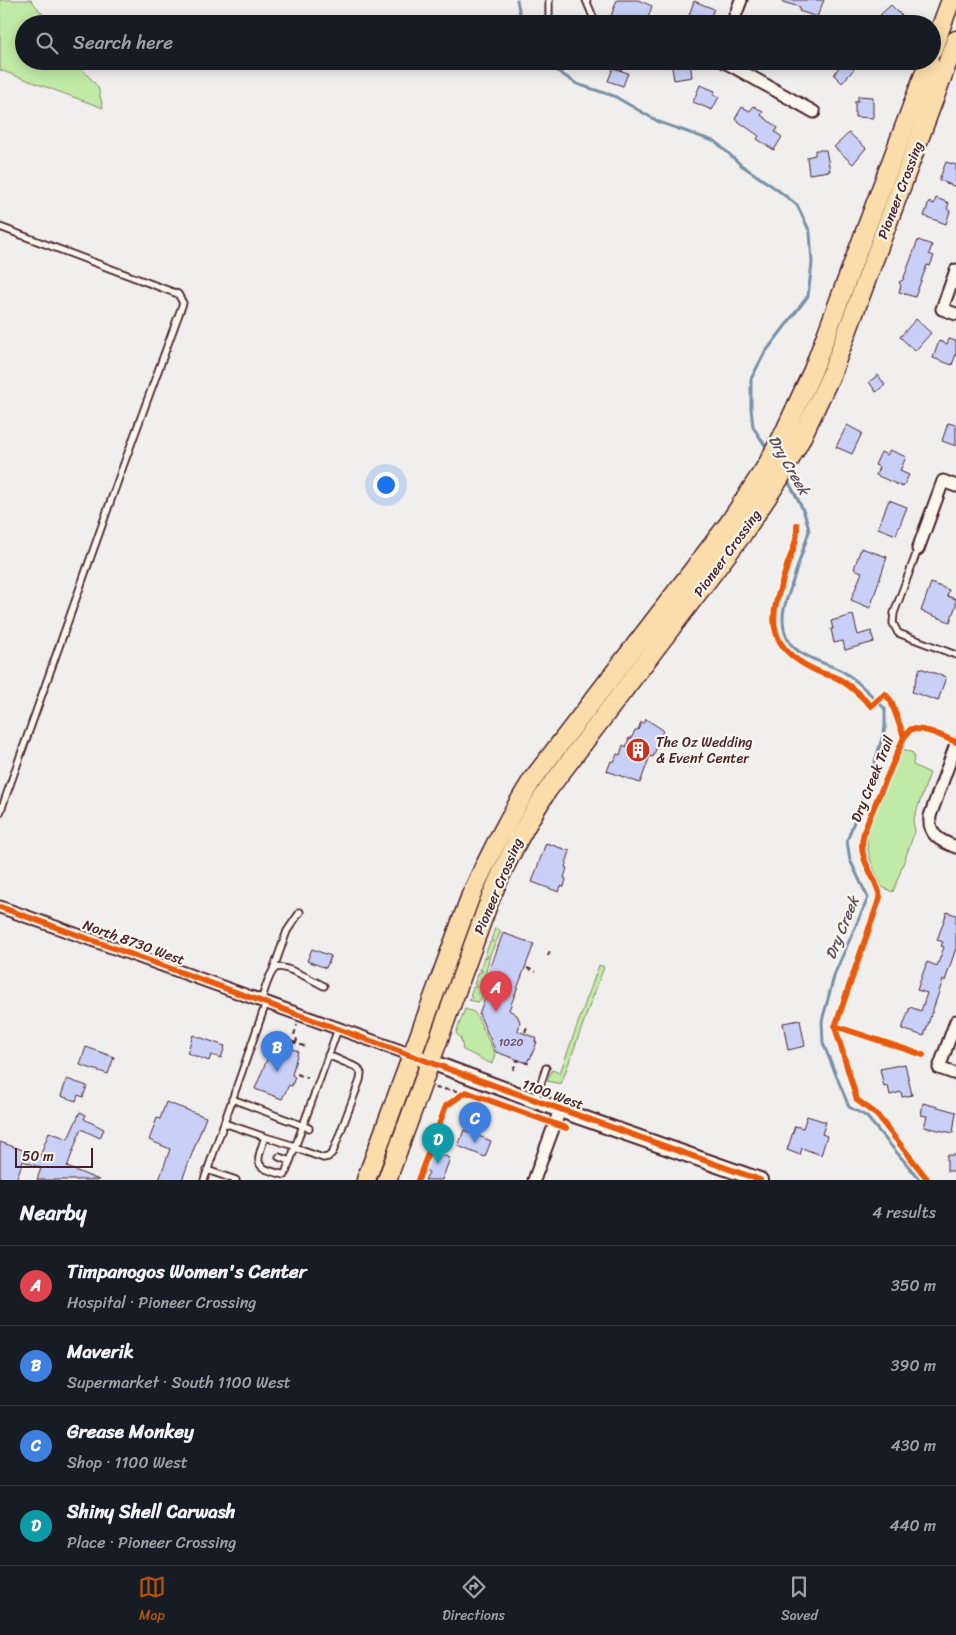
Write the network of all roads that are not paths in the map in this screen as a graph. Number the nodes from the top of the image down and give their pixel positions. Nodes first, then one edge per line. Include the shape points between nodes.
1 (549, 0) edge
2 (586, 0) edge
3 (741, 0) edge
4 (952, 0) edge
5 (549, 15) edge
6 (592, 15) edge
7 (735, 15) edge
8 (941, 28) edge
9 (956, 40) edge
10 (739, 70) edge
11 (925, 70) edge
12 (814, 112) dead end
13 (0, 227) edge
14 (956, 270) edge
15 (956, 314) edge
16 (956, 486) edge
17 (918, 549) joint
18 (956, 655) edge
19 (956, 744) edge
20 (0, 813) edge
21 (956, 847) edge
22 (0, 907) edge
23 (300, 912) dead end
24 (272, 972) junction
25 (324, 986) dead end
26 (262, 1001) junction
27 (956, 1021) edge
28 (338, 1029) junction
29 (412, 1055) junction
30 (328, 1056) junction
31 (430, 1062) junction
32 (546, 1068) dead end
33 (956, 1074) edge
34 (316, 1089) junction
35 (323, 1091) dead end
36 (232, 1099) junction
37 (312, 1101) junction
38 (535, 1101) junction
39 (319, 1103) dead end
40 (560, 1110) junction
41 (307, 1114) junction
42 (314, 1116) dead end
43 (224, 1123) junction
44 (306, 1127) junction
45 (265, 1136) junction
46 (295, 1147) junction
47 (260, 1151) junction
48 (267, 1153) dead end
49 (279, 1157) dead end
50 (290, 1161) junction
51 (207, 1170) junction
52 (204, 1180) edge
53 (236, 1180) edge
54 (366, 1180) edge
55 (387, 1180) edge
56 (534, 1180) edge
57 (760, 1180) edge

1 - 5 lane
2 - 6 lane
3 - 7 street
4 - 8 highway
9 - 31 highway, Pioneer Crossing via 831,375 800,441 742,536 547,791 525,826 489,902
10 - 12 street
11 - 29 highway, Pioneer Crossing via 813,370 772,456 729,523 532,780 509,816 471,896
13 - 20 lane via 178,294 183,303
14 - 15 street via 942,309
16 - 17 street via 943,481
17 - 18 lane via 894,614 894,624 898,633
19 - 21 street via 929,825 930,831
22 - 26 street, North 8730 West
23 - 24 lane via 287,931
24 - 25 lane via 282,967
24 - 26 lane
26 - 28 street, North 8730 West
26 - 36 lane
27 - 33 street via 939,1068
28 - 29 street, 1100 West
28 - 30 lane
29 - 31 street, 1100 West
29 - 54 highway
30 - 34 lane via 324,1077
30 - 46 lane via 358,1068 361,1073 333,1152 323,1158
31 - 38 street, 1100 West
31 - 55 highway
32 - 38 lane
34 - 35 lane
34 - 37 lane
36 - 43 lane
36 - 44 lane
37 - 39 lane
37 - 41 lane
38 - 40 street, 1100 West
40 - 56 street
40 - 57 street, 1100 West
41 - 42 lane
41 - 44 lane
43 - 45 lane
43 - 51 lane
44 - 46 lane
45 - 46 lane
45 - 47 lane
46 - 50 lane
47 - 48 lane
47 - 50 lane via 260,1166 284,1176
49 - 50 lane
51 - 52 lane
51 - 53 lane

